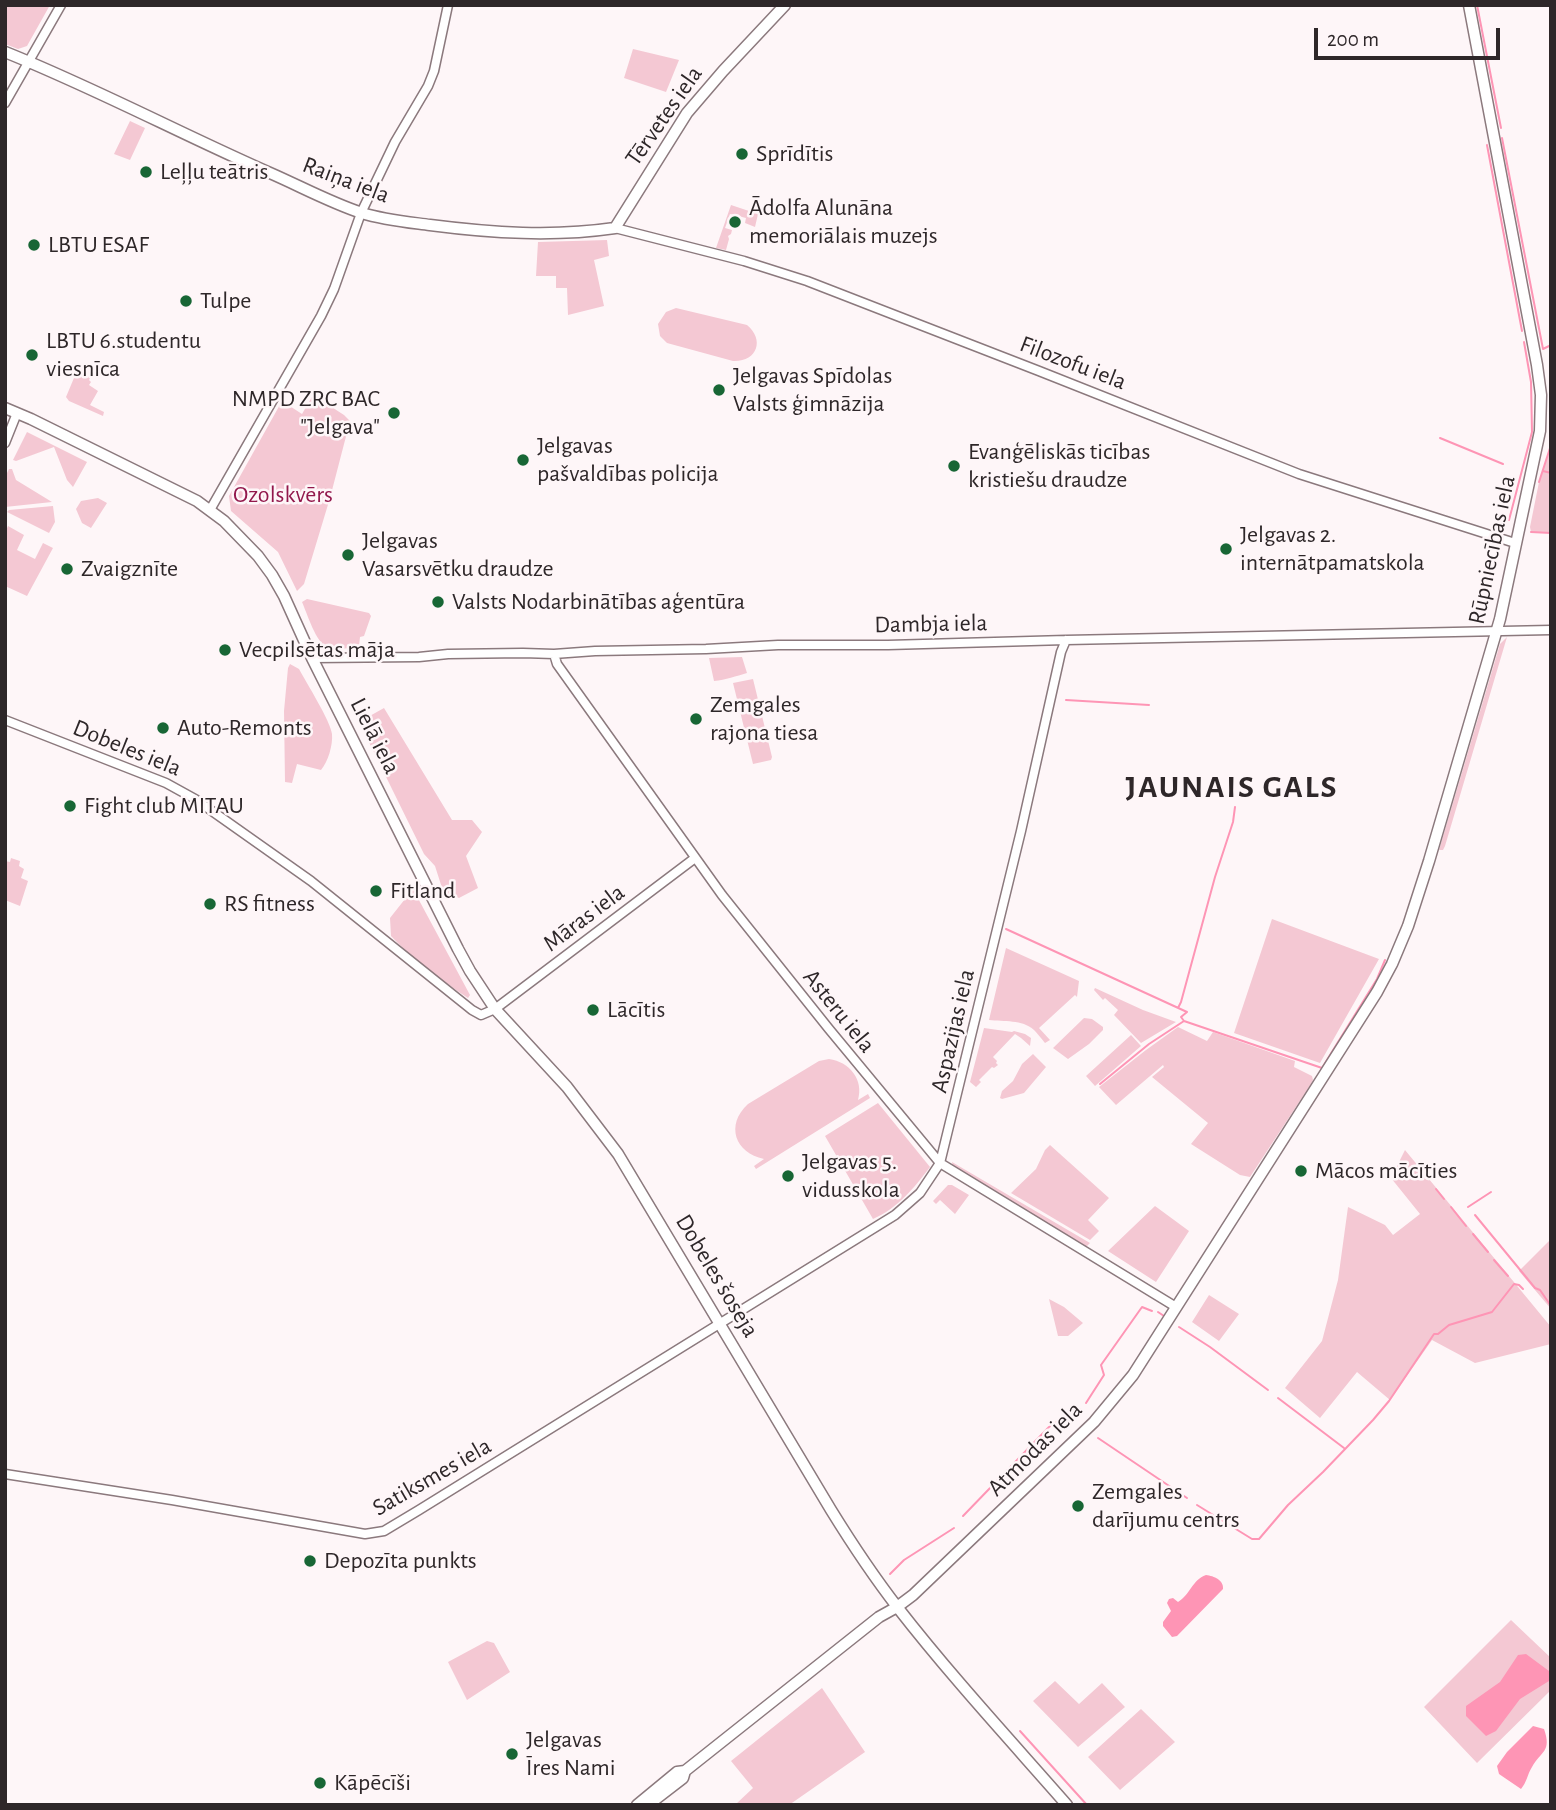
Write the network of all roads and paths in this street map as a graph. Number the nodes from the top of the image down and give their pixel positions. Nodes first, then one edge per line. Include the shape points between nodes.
1 (61, 5) edge
2 (448, 5) edge
3 (785, 5) edge
4 (1469, 5) edge
5 (5, 52) edge
6 (29, 61) junction
7 (5, 103) edge
8 (361, 213) junction
9 (615, 228) junction
10 (5, 408) edge
11 (17, 413) junction
12 (5, 443) edge
13 (210, 510) junction
14 (1515, 543) junction
15 (1551, 630) edge
16 (1496, 632) junction
17 (1066, 640) junction
18 (554, 654) junction
19 (312, 658) junction
20 (5, 720) edge
21 (695, 858) junction
22 (495, 1009) junction
23 (1324, 1076) joint
24 (940, 1163) junction
25 (1176, 1307) junction
26 (720, 1324) junction
27 (5, 1474) edge
28 (897, 1607) junction
29 (685, 1771) junction
30 (637, 1805) edge
31 (648, 1805) edge
32 (1067, 1805) edge

1 - 6 street
2 - 8 street via 435,71
3 - 9 main road, Tērvetes iela via 687,113
4 - 14 main road, Rūpniecības iela via 1541,395 1540,431
5 - 6 main road, Raiņa iela
6 - 7 street
6 - 8 main road, Raiņa iela
8 - 9 main road, Raiņa iela via 502,232 560,234
8 - 13 street via 328,302
9 - 14 street, Filozofu iela via 807,281 1300,474
10 - 11 main road, Lielā iela
11 - 12 street
11 - 13 main road, Lielā iela
13 - 19 main road, Lielā iela via 245,541 272,575
14 - 16 main road, Rūpniecības iela
15 - 16 street, Dambja iela
16 - 17 street, Dambja iela
16 - 23 main road, Rūpniecības iela via 1408,926 1377,992
17 - 18 street, Dambja iela
17 - 24 street, Aspazijas iela
18 - 19 street, Dambja iela
18 - 21 street, Asteru iela
19 - 22 main road, Lielā iela via 458,949
20 - 22 street, Dobeles iela via 166,783 195,799 311,881 472,1010 481,1015
21 - 22 street, Māras iela
21 - 24 street, Asteru iela
22 - 26 main road, Dobeles šoseja via 596,1122
23 - 25 main road, Atmodas iela
24 - 25 street, Asteru iela
24 - 26 street, Aspazijas iela via 920,1193 895,1215
25 - 28 main road, Atmodas iela via 1133,1374 1094,1422
26 - 27 street, Satiksmes iela via 378,1533 342,1531
26 - 28 main road, Dobeles šoseja via 853,1545
28 - 29 main road, Atmodas iela
28 - 32 main road, Dobeles šoseja
29 - 30 main road, Atmodas iela via 677,1772
29 - 31 main road, Atmodas iela

